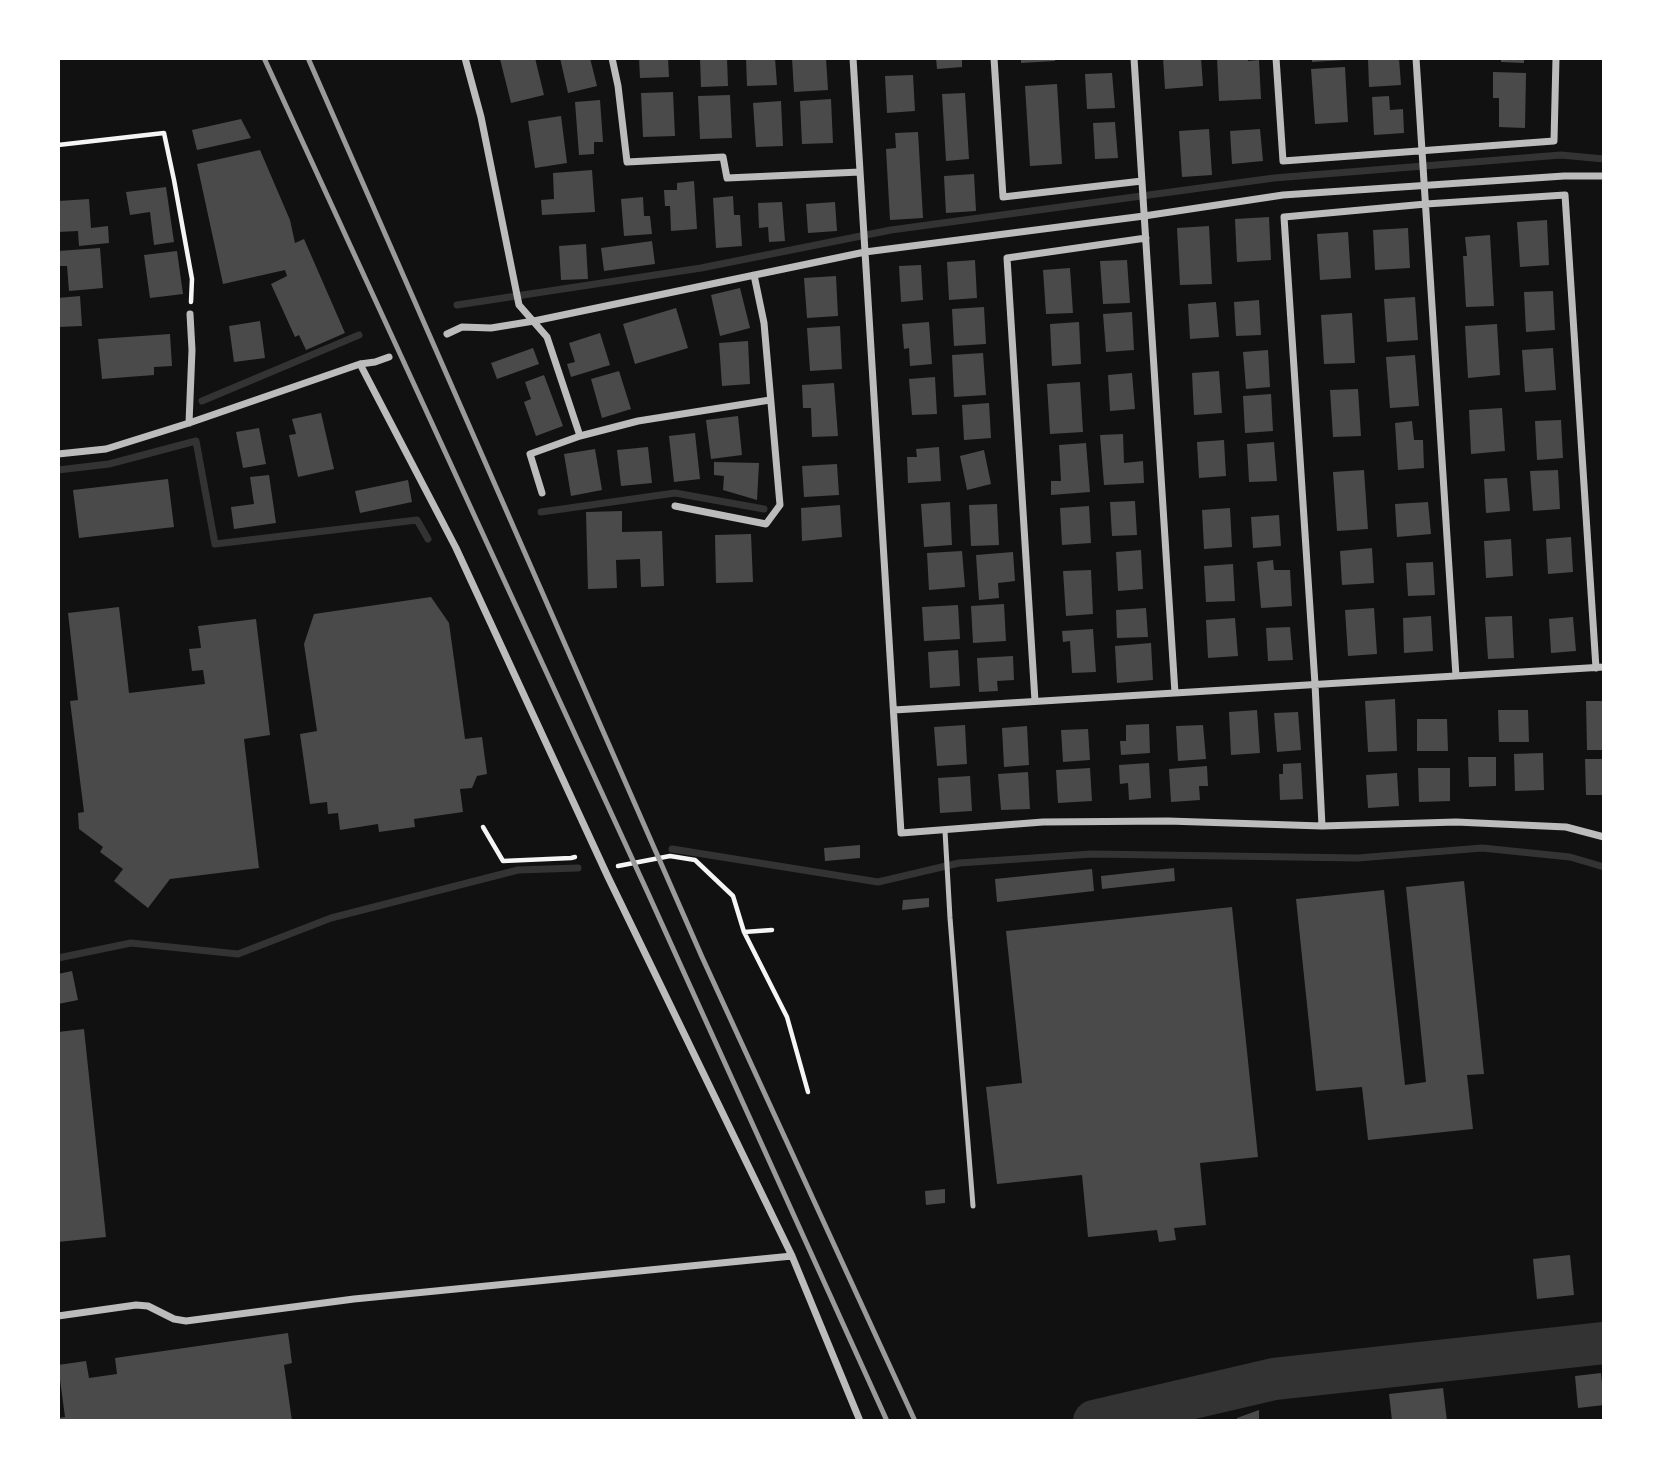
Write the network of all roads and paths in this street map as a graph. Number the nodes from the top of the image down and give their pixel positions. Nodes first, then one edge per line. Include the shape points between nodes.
1 (465, 58) edge
2 (612, 58) edge
3 (853, 58) edge
4 (994, 58) edge
5 (1134, 58) edge
6 (1276, 58) edge
7 (1416, 58) edge
8 (1556, 58) edge
9 (58, 145) edge
10 (1422, 151) junction
11 (860, 172) junction
12 (1604, 176) edge
13 (1142, 181) junction
14 (1424, 181) junction
15 (1426, 204) junction
16 (1144, 216) junction
17 (1146, 238) junction
18 (865, 252) junction
19 (754, 275) junction
20 (190, 314) joint
21 (534, 321) junction
22 (447, 334) dead end
23 (389, 356) dead end
24 (360, 365) junction
25 (770, 400) junction
26 (189, 423) junction
27 (580, 436) junction
28 (58, 454) edge
29 (542, 493) dead end
30 (675, 506) dead end
31 (1600, 667) edge
32 (1456, 676) junction
33 (1315, 684) junction
34 (1175, 693) junction
35 (1035, 701) junction
36 (894, 710) junction
37 (1322, 826) junction
38 (483, 827) dead end
39 (945, 831) junction
40 (1604, 837) edge
41 (575, 857) dead end
42 (618, 867) dead end
43 (772, 930) dead end
44 (744, 932) junction
45 (808, 1092) dead end
46 (972, 1206) dead end
47 (792, 1256) junction
48 (58, 1316) edge
49 (860, 1421) edge

1 - 21 street via 519,305
2 - 11 street via 627,162 723,157 727,178
3 - 11 street
4 - 13 street via 1003,197
5 - 13 street
6 - 10 street via 1283,161
7 - 10 street
8 - 10 street via 1554,141
9 - 20 path via 164,133 192,279
10 - 14 street
11 - 18 street
12 - 14 street
13 - 16 street
14 - 15 street
14 - 16 street via 1283,195
15 - 31 street via 1565,195
15 - 32 street
15 - 33 street via 1284,217
16 - 17 street
16 - 18 street
17 - 34 street
17 - 35 street via 1007,258
18 - 19 street
18 - 36 street
19 - 21 street
19 - 25 street via 764,323
20 - 26 street
21 - 22 street via 463,327
21 - 27 street via 547,337
23 - 24 street
24 - 26 street
24 - 47 street via 456,548 608,877
25 - 27 street via 638,421
25 - 30 street via 780,505 766,524
26 - 28 street via 106,449
27 - 29 street via 530,454
31 - 32 street
32 - 33 street
33 - 34 street
33 - 37 street
34 - 35 street
35 - 36 street
36 - 39 street via 901,833
37 - 39 street via 1057,822
37 - 40 street via 1456,822 1566,827
38 - 41 path via 503,861
39 - 46 lane
42 - 44 path via 670,856 695,860 733,896
43 - 44 path
44 - 45 path via 787,1017
47 - 48 street via 354,1299 186,1321 148,1306
47 - 49 street

